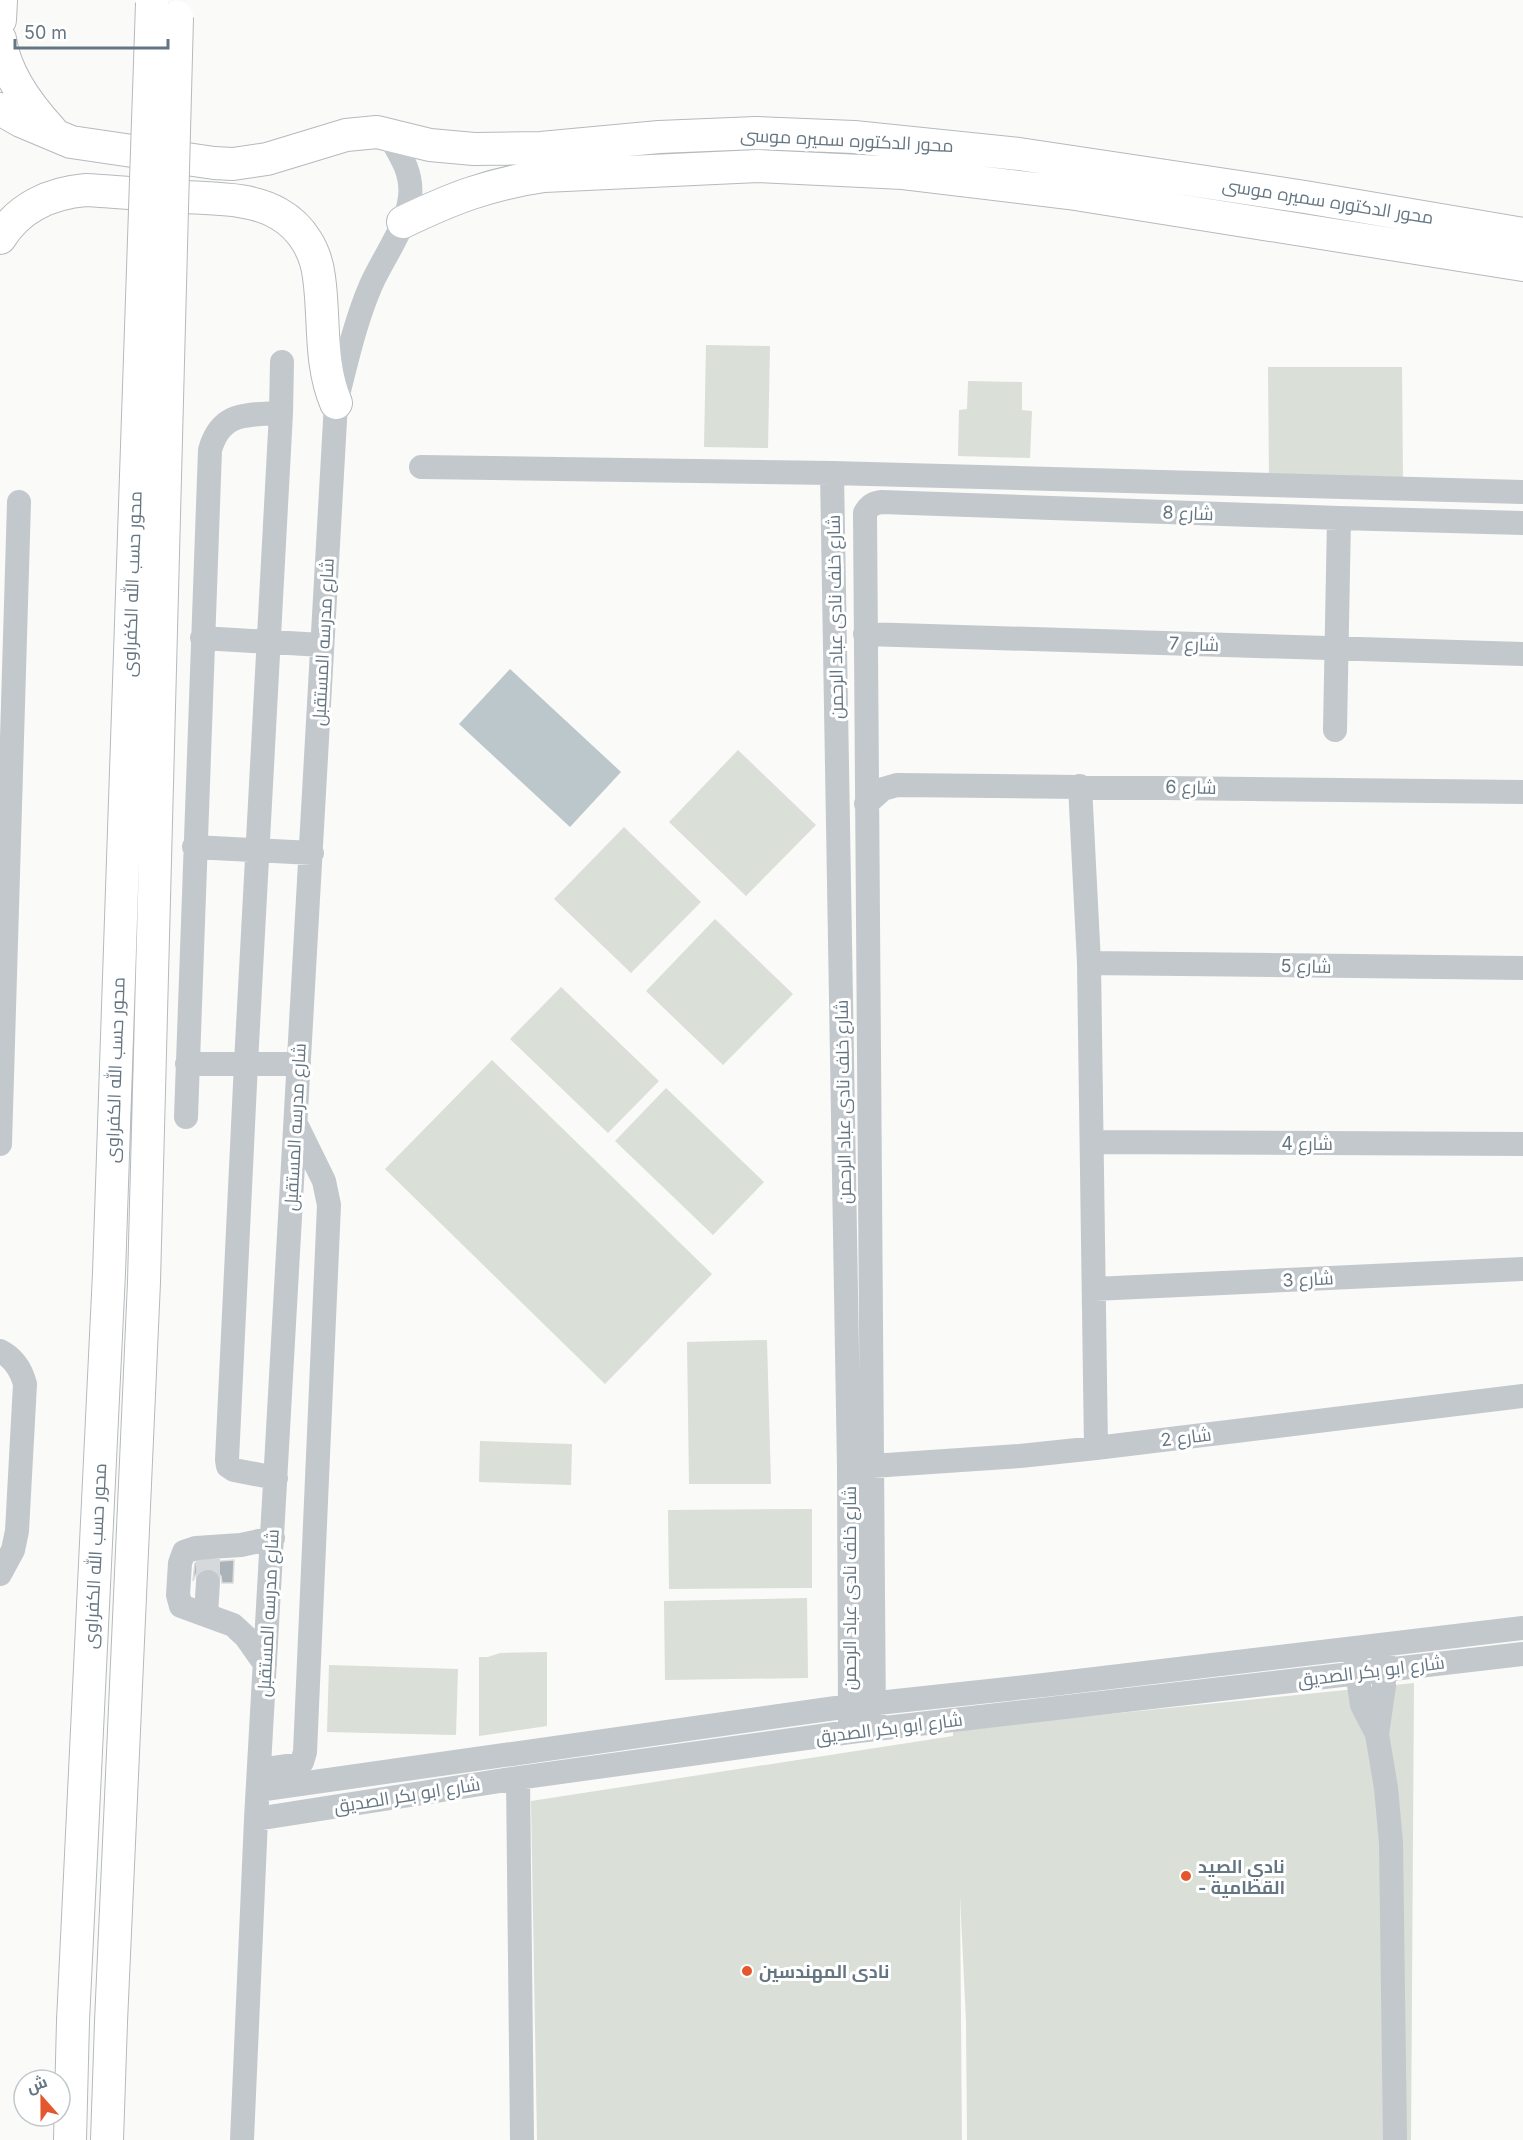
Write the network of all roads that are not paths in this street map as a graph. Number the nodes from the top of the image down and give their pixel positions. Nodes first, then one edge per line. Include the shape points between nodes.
1 (1, 0) edge
2 (165, 5) edge
3 (0, 20) edge
4 (1, 52) edge
5 (0, 109) edge
6 (388, 134) junction
7 (58, 138) junction
8 (403, 222) junction
9 (1523, 234) edge
10 (0, 238) edge
11 (1523, 265) edge
12 (282, 362) dead end
13 (336, 403) junction
14 (281, 413) junction
15 (421, 467) dead end
16 (832, 473) junction
17 (1523, 492) edge
18 (19, 502) dead end
19 (1339, 518) junction
20 (864, 520) joint
21 (1523, 522) edge
22 (865, 634) junction
23 (202, 638) junction
24 (268, 642) junction
25 (322, 645) junction
26 (1337, 648) junction
27 (1523, 654) edge
28 (7, 669) edge
29 (1335, 730) dead end
30 (838, 786) junction
31 (1080, 786) junction
32 (1523, 792) edge
33 (866, 795) junction
34 (194, 847) junction
35 (257, 851) junction
36 (312, 853) junction
37 (4, 919) edge
38 (1089, 963) junction
39 (1523, 968) edge
40 (246, 1063) junction
41 (187, 1064) junction
42 (299, 1064) junction
43 (186, 1117) dead end
44 (296, 1124) junction
45 (1092, 1142) junction
46 (0, 1143) edge
47 (1523, 1144) edge
48 (1523, 1269) edge
49 (1094, 1289) junction
50 (0, 1351) edge
51 (1523, 1396) edge
52 (1096, 1448) junction
53 (860, 1467) junction
54 (276, 1478) junction
55 (273, 1538) junction
56 (208, 1563) junction
57 (0, 1574) edge
58 (206, 1614) junction
59 (1523, 1628) edge
60 (1382, 1645) junction
61 (1354, 1648) junction
62 (1523, 1654) edge
63 (265, 1664) junction
64 (1384, 1670) junction
65 (1356, 1673) junction
66 (874, 1703) junction
67 (850, 1706) junction
68 (874, 1729) junction
69 (850, 1732) junction
70 (1377, 1734) junction
71 (518, 1778) junction
72 (259, 1780) junction
73 (303, 1784) junction
74 (302, 1811) junction
75 (256, 1818) junction
76 (70, 2140) edge
77 (107, 2140) edge
78 (242, 2140) edge
79 (522, 2140) edge
80 (1395, 2140) edge

1 - 3 main road
2 - 76 main road, محور حسب الله الكفراوى, bridge
2 - 77 main road, محور حسب الله الكفراوى, bridge via 144,1282
4 - 7 main road via 32,108
5 - 7 main road, محور الدكتوره سميره موسى
6 - 7 main road, محور الدكتوره سميره موسى via 346,135 267,159 233,164 96,147
6 - 8 street, شارع مدرسه المستقبل via 409,176 410,198
6 - 9 main road, محور الدكتوره سميره موسى via 448,148 474,149 756,133 923,143 1305,196
8 - 11 main road, محور الدكتوره سميره موسى via 485,187 544,176 758,166 903,173 1069,193
8 - 13 street, شارع مدرسه المستقبل via 361,311
10 - 13 main road via 26,210 70,191 228,200 279,213 305,237 314,253 321,288 327,376
12 - 14 street
13 - 25 street, شارع مدرسه المستقبل
14 - 23 street via 231,419 214,435 210,450
14 - 24 street
15 - 16 street
16 - 17 street
16 - 30 street, شارع خلف نادى عباد الرحمن
18 - 28 street
19 - 20 street, شارع 8 via 882,502 869,507
19 - 21 street, شارع 8
19 - 26 street
20 - 22 street, شارع خلف نادى عباد الرحمن
22 - 26 street, شارع 7
22 - 33 street, شارع خلف نادى عباد الرحمن
23 - 24 street
23 - 34 street
24 - 25 street
24 - 35 street
25 - 36 street, شارع مدرسه المستقبل
26 - 27 street, شارع 7
26 - 29 street
28 - 37 street
30 - 33 street
30 - 53 street, شارع خلف نادى عباد الرحمن
31 - 32 street, شارع 6
31 - 33 street, شارع 6 via 891,786
31 - 38 street
33 - 53 street, شارع خلف نادى عباد الرحمن
34 - 35 street
34 - 41 street
35 - 36 street
35 - 40 street
36 - 42 street, شارع مدرسه المستقبل
37 - 46 street
38 - 39 street, شارع 5
38 - 45 street
40 - 41 street
40 - 42 street
40 - 54 street via 227,1464 234,1470
41 - 43 street
42 - 44 street, شارع مدرسه المستقبل
44 - 54 street, شارع مدرسه المستقبل
44 - 72 street via 324,1181 329,1205 305,1752 299,1764
45 - 47 street, شارع 4
45 - 49 street
48 - 49 street, شارع 3
49 - 52 street
50 - 57 street via 18,1365 25,1384 17,1531 13,1550
51 - 52 street, شارع 2
52 - 53 street, شارع 2
53 - 66 street, شارع خلف نادى عباد الرحمن
53 - 67 street, شارع خلف نادى عباد الرحمن
54 - 55 street, شارع مدرسه المستقبل
55 - 56 street via 241,1545
55 - 63 street, شارع مدرسه المستقبل
56 - 58 street
56 - 58 street via 190,1549 184,1552 178,1595 185,1608
58 - 63 street via 240,1631
59 - 60 street, شارع ابو بكر الصديق
60 - 61 street, شارع ابو بكر الصديق
60 - 64 street
61 - 65 street
61 - 66 street, شارع ابو بكر الصديق
62 - 64 street, شارع ابو بكر الصديق
63 - 72 street, شارع مدرسه المستقبل
64 - 65 street, شارع ابو بكر الصديق
64 - 70 street
65 - 68 street, شارع ابو بكر الصديق
65 - 70 street via 1362,1705
66 - 67 street, شارع ابو بكر الصديق
66 - 68 street, شارع خلف نادى عباد الرحمن
67 - 69 street, شارع خلف نادى عباد الرحمن
67 - 73 street, شارع ابو بكر الصديق
68 - 69 street, شارع ابو بكر الصديق
69 - 71 street, شارع ابو بكر الصديق
70 - 80 street via 1391,1843
71 - 74 street, شارع ابو بكر الصديق
71 - 79 street
72 - 73 street, شارع ابو بكر الصديق
72 - 75 street, شارع مدرسه المستقبل
73 - 74 street
74 - 75 street, شارع ابو بكر الصديق
75 - 78 street, شارع مدرسه المستقبل

